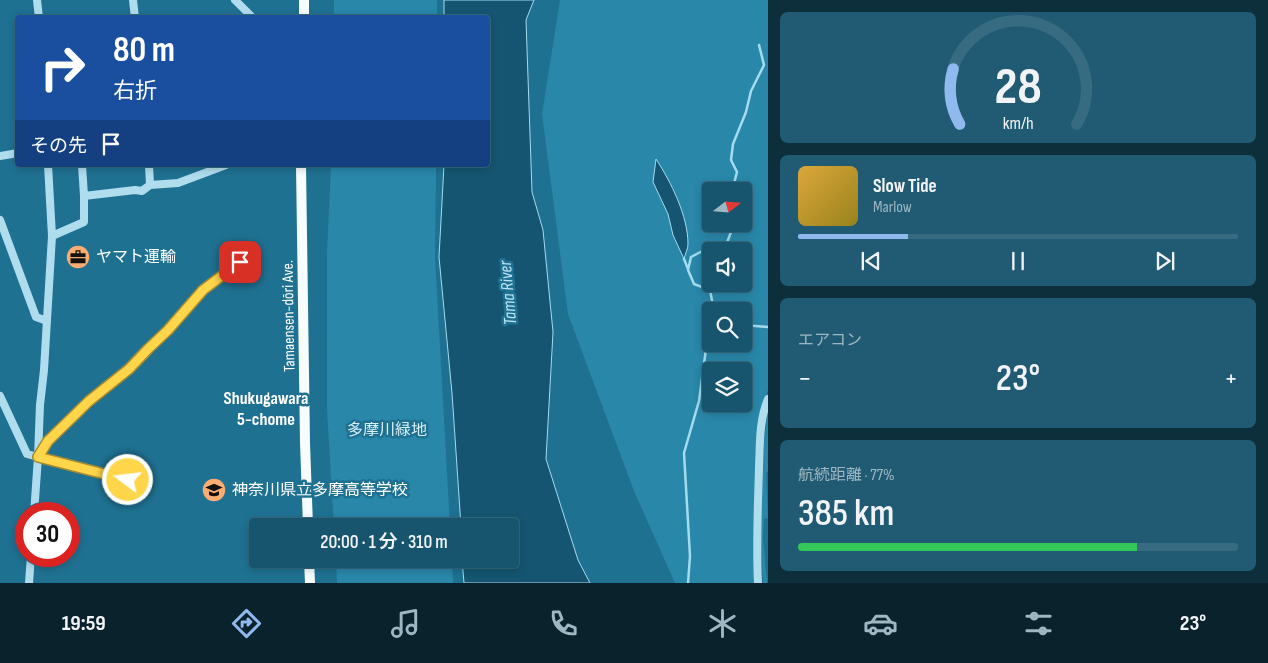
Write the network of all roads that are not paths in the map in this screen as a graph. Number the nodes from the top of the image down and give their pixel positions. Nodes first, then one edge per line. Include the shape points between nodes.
1 (38, 0) edge
2 (133, 0) edge
3 (236, 0) edge
4 (304, 0) edge
5 (38, 15) edge
6 (135, 15) edge
7 (250, 15) edge
8 (304, 15) edge
9 (15, 154) edge
10 (0, 156) edge
11 (48, 167) edge
12 (82, 167) edge
13 (149, 167) edge
14 (221, 167) edge
15 (301, 167) edge
16 (150, 185) junction
17 (84, 196) junction
18 (0, 220) edge
19 (52, 236) junction
20 (240, 262) dead end
21 (47, 321) junction
22 (0, 396) edge
23 (768, 399) edge
24 (38, 457) junction
25 (128, 480) dead end
26 (35, 502) edge
27 (308, 518) edge
28 (30, 567) edge
29 (309, 568) edge
30 (29, 583) edge
31 (310, 583) edge
32 (758, 583) edge

1 - 5 street
2 - 6 street
3 - 7 street
4 - 8 main road
9 - 10 street
11 - 19 street
12 - 17 street
13 - 16 street
14 - 16 street via 178,183
15 - 27 main road, Tamaensen-dōri Ave.
16 - 17 street via 142,191
17 - 19 street via 84,222
18 - 21 street via 36,317
19 - 21 street
20 - 24 street via 203,290 129,369 89,401 48,441
21 - 24 street
22 - 24 street via 28,454
23 - 32 street via 763,409 760,451
24 - 25 street
24 - 26 street
28 - 30 street
29 - 31 main road

